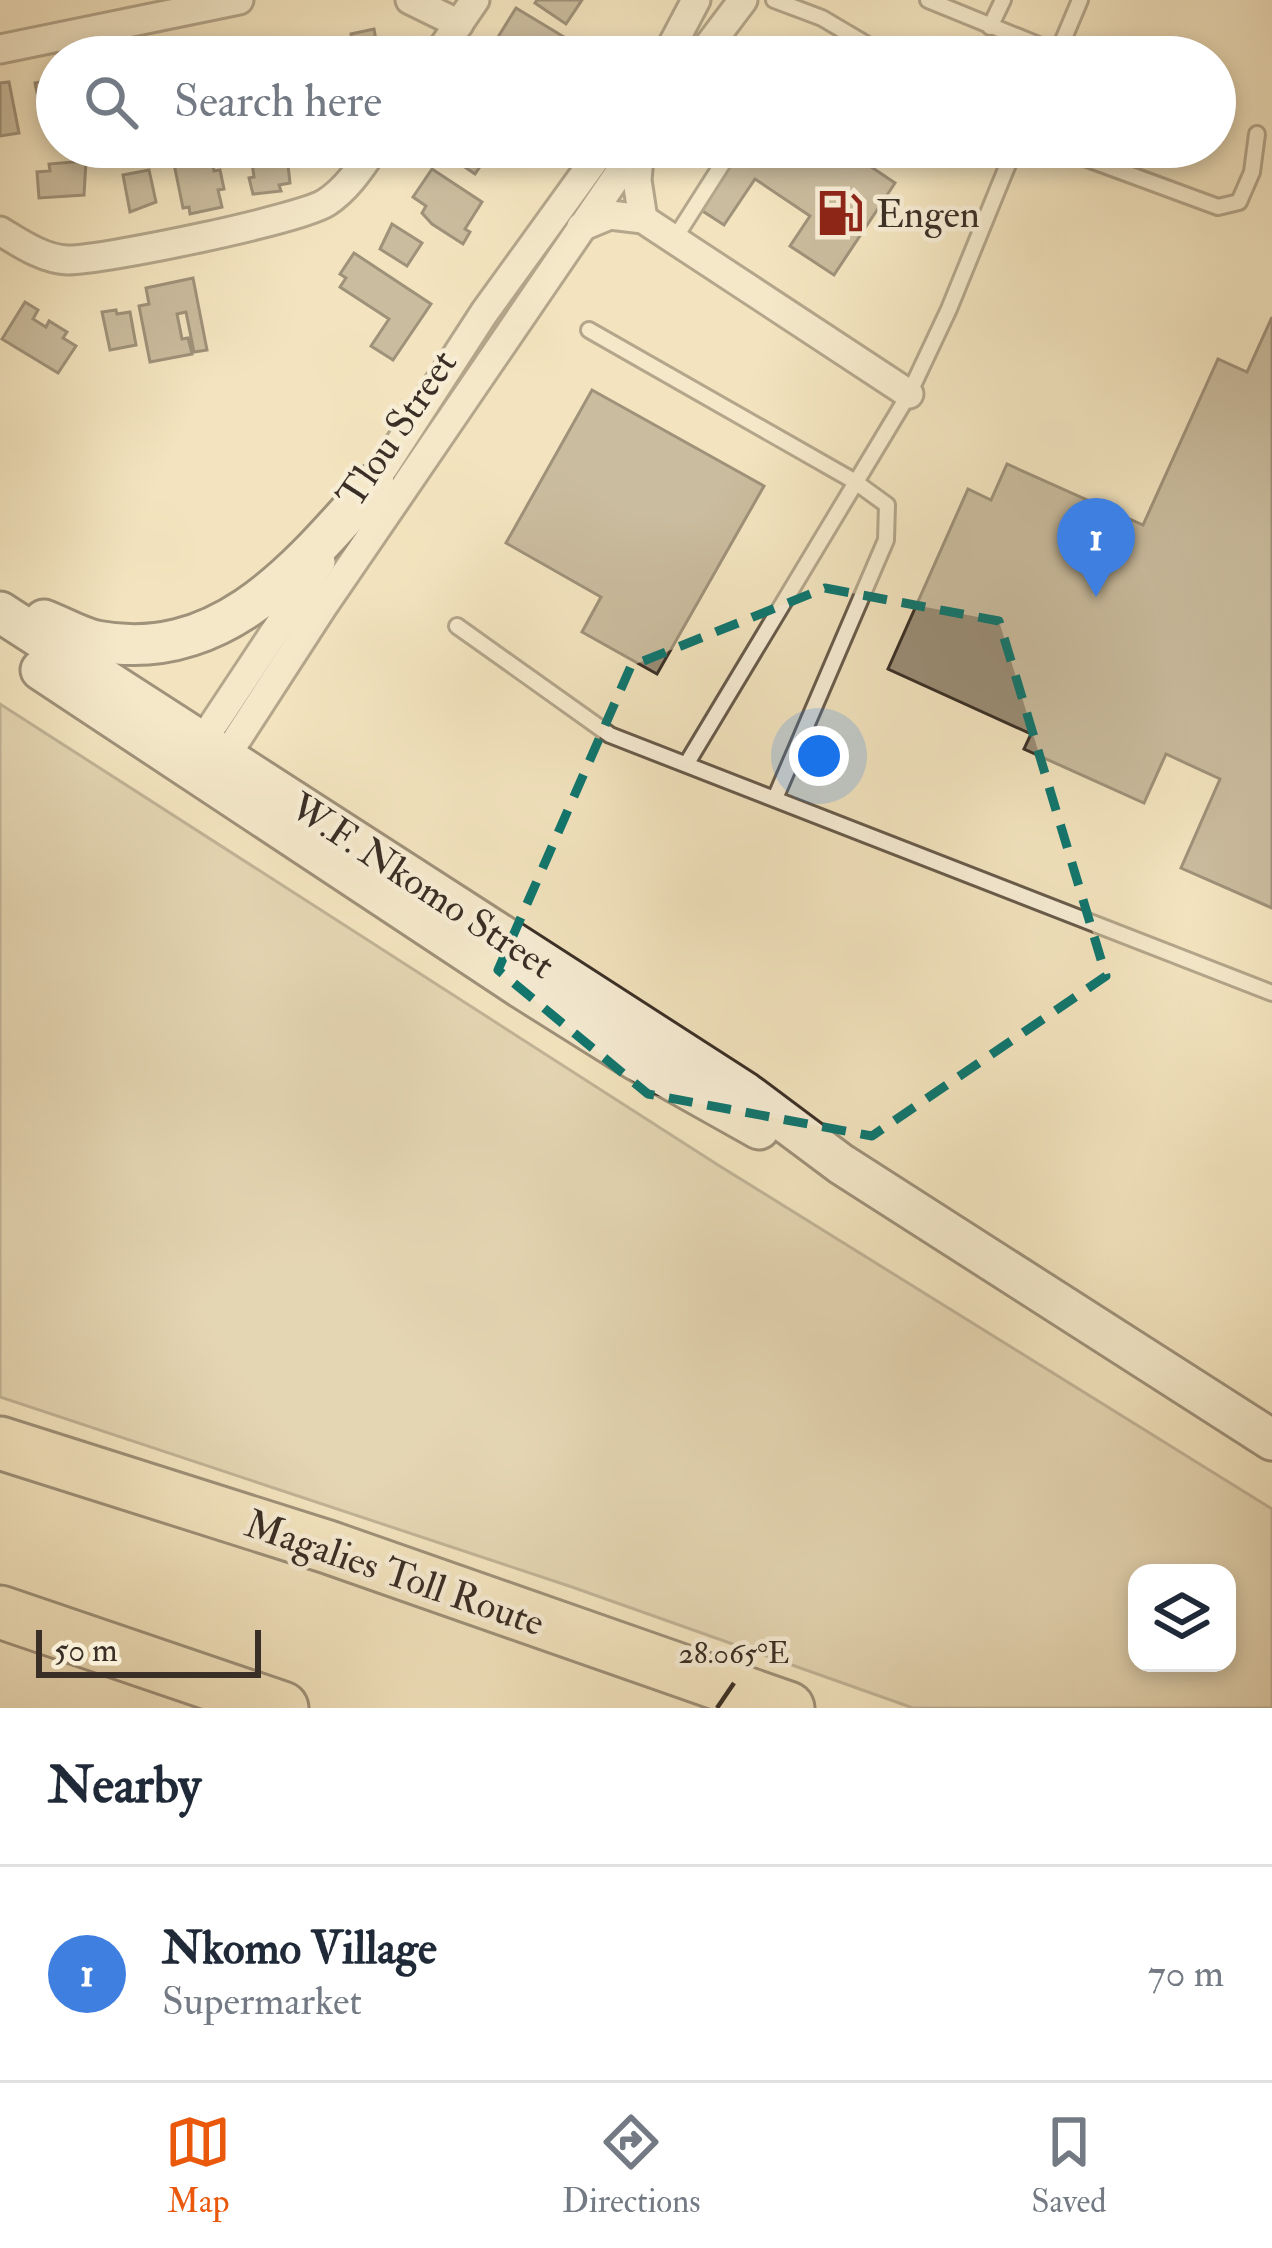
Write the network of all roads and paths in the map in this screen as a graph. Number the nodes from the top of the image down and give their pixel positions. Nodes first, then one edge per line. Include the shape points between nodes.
1 (239, 0) edge
2 (410, 0) edge
3 (475, 0) edge
4 (696, 0) edge
5 (743, 0) edge
6 (774, 0) edge
7 (810, 0) edge
8 (928, 0) edge
9 (1003, 0) edge
10 (1080, 0) edge
11 (822, 18) junction
12 (459, 24) junction
13 (990, 27) junction
14 (63, 36) edge
15 (451, 36) edge
16 (677, 36) edge
17 (716, 36) edge
18 (852, 36) edge
19 (1012, 36) edge
20 (1065, 36) edge
21 (36, 42) edge
22 (0, 49) edge
23 (1257, 134) dead end
24 (359, 168) edge
25 (589, 168) edge
26 (623, 168) edge
27 (637, 168) edge
28 (720, 168) edge
29 (1006, 168) edge
30 (1112, 168) edge
31 (643, 219) junction
32 (581, 227) junction
33 (0, 231) edge
34 (675, 238) junction
35 (589, 330) dead end
36 (909, 394) junction
37 (854, 481) junction
38 (374, 484) junction
39 (0, 602) edge
40 (0, 613) edge
41 (457, 626) dead end
42 (0, 642) edge
43 (206, 762) junction
44 (687, 763) junction
45 (776, 796) junction
46 (1272, 993) edge
47 (0, 1431) edge
48 (1272, 1440) edge
49 (0, 1443) edge
50 (328, 1547) junction
51 (0, 1612) edge
52 (0, 1631) edge
53 (273, 1705) edge
54 (788, 1708) edge

1 - 14 street
2 - 12 street
3 - 12 street
4 - 16 street
5 - 17 street
6 - 11 lane
7 - 11 lane
8 - 13 lane
9 - 13 lane
10 - 20 lane
11 - 18 lane
12 - 15 street
13 - 19 lane
21 - 22 street
23 - 30 lane via 1239,202 1218,207
24 - 33 street via 323,206 81,259 43,254
25 - 38 street, Tlou Street
26 - 32 street, Tlou Street
27 - 31 street
28 - 34 lane
29 - 36 lane
31 - 32 street via 610,215
31 - 34 street
32 - 43 street, Tlou Street
34 - 36 street
35 - 37 lane
36 - 37 lane
37 - 44 lane
37 - 45 lane via 887,505 886,540
38 - 39 main road via 258,603 207,631 170,641 95,640
38 - 43 street, Tlou Street
40 - 43 main road, W.F. Nkomo Street
41 - 44 lane via 610,735
42 - 43 main road, W.F. Nkomo Street
43 - 48 main road, W.F. Nkomo Street via 746,1093 841,1164
44 - 45 lane
45 - 46 lane
47 - 50 highway
49 - 50 highway, Magalies Toll Route
50 - 54 highway, Magalies Toll Route
51 - 53 highway
52 - 53 highway

